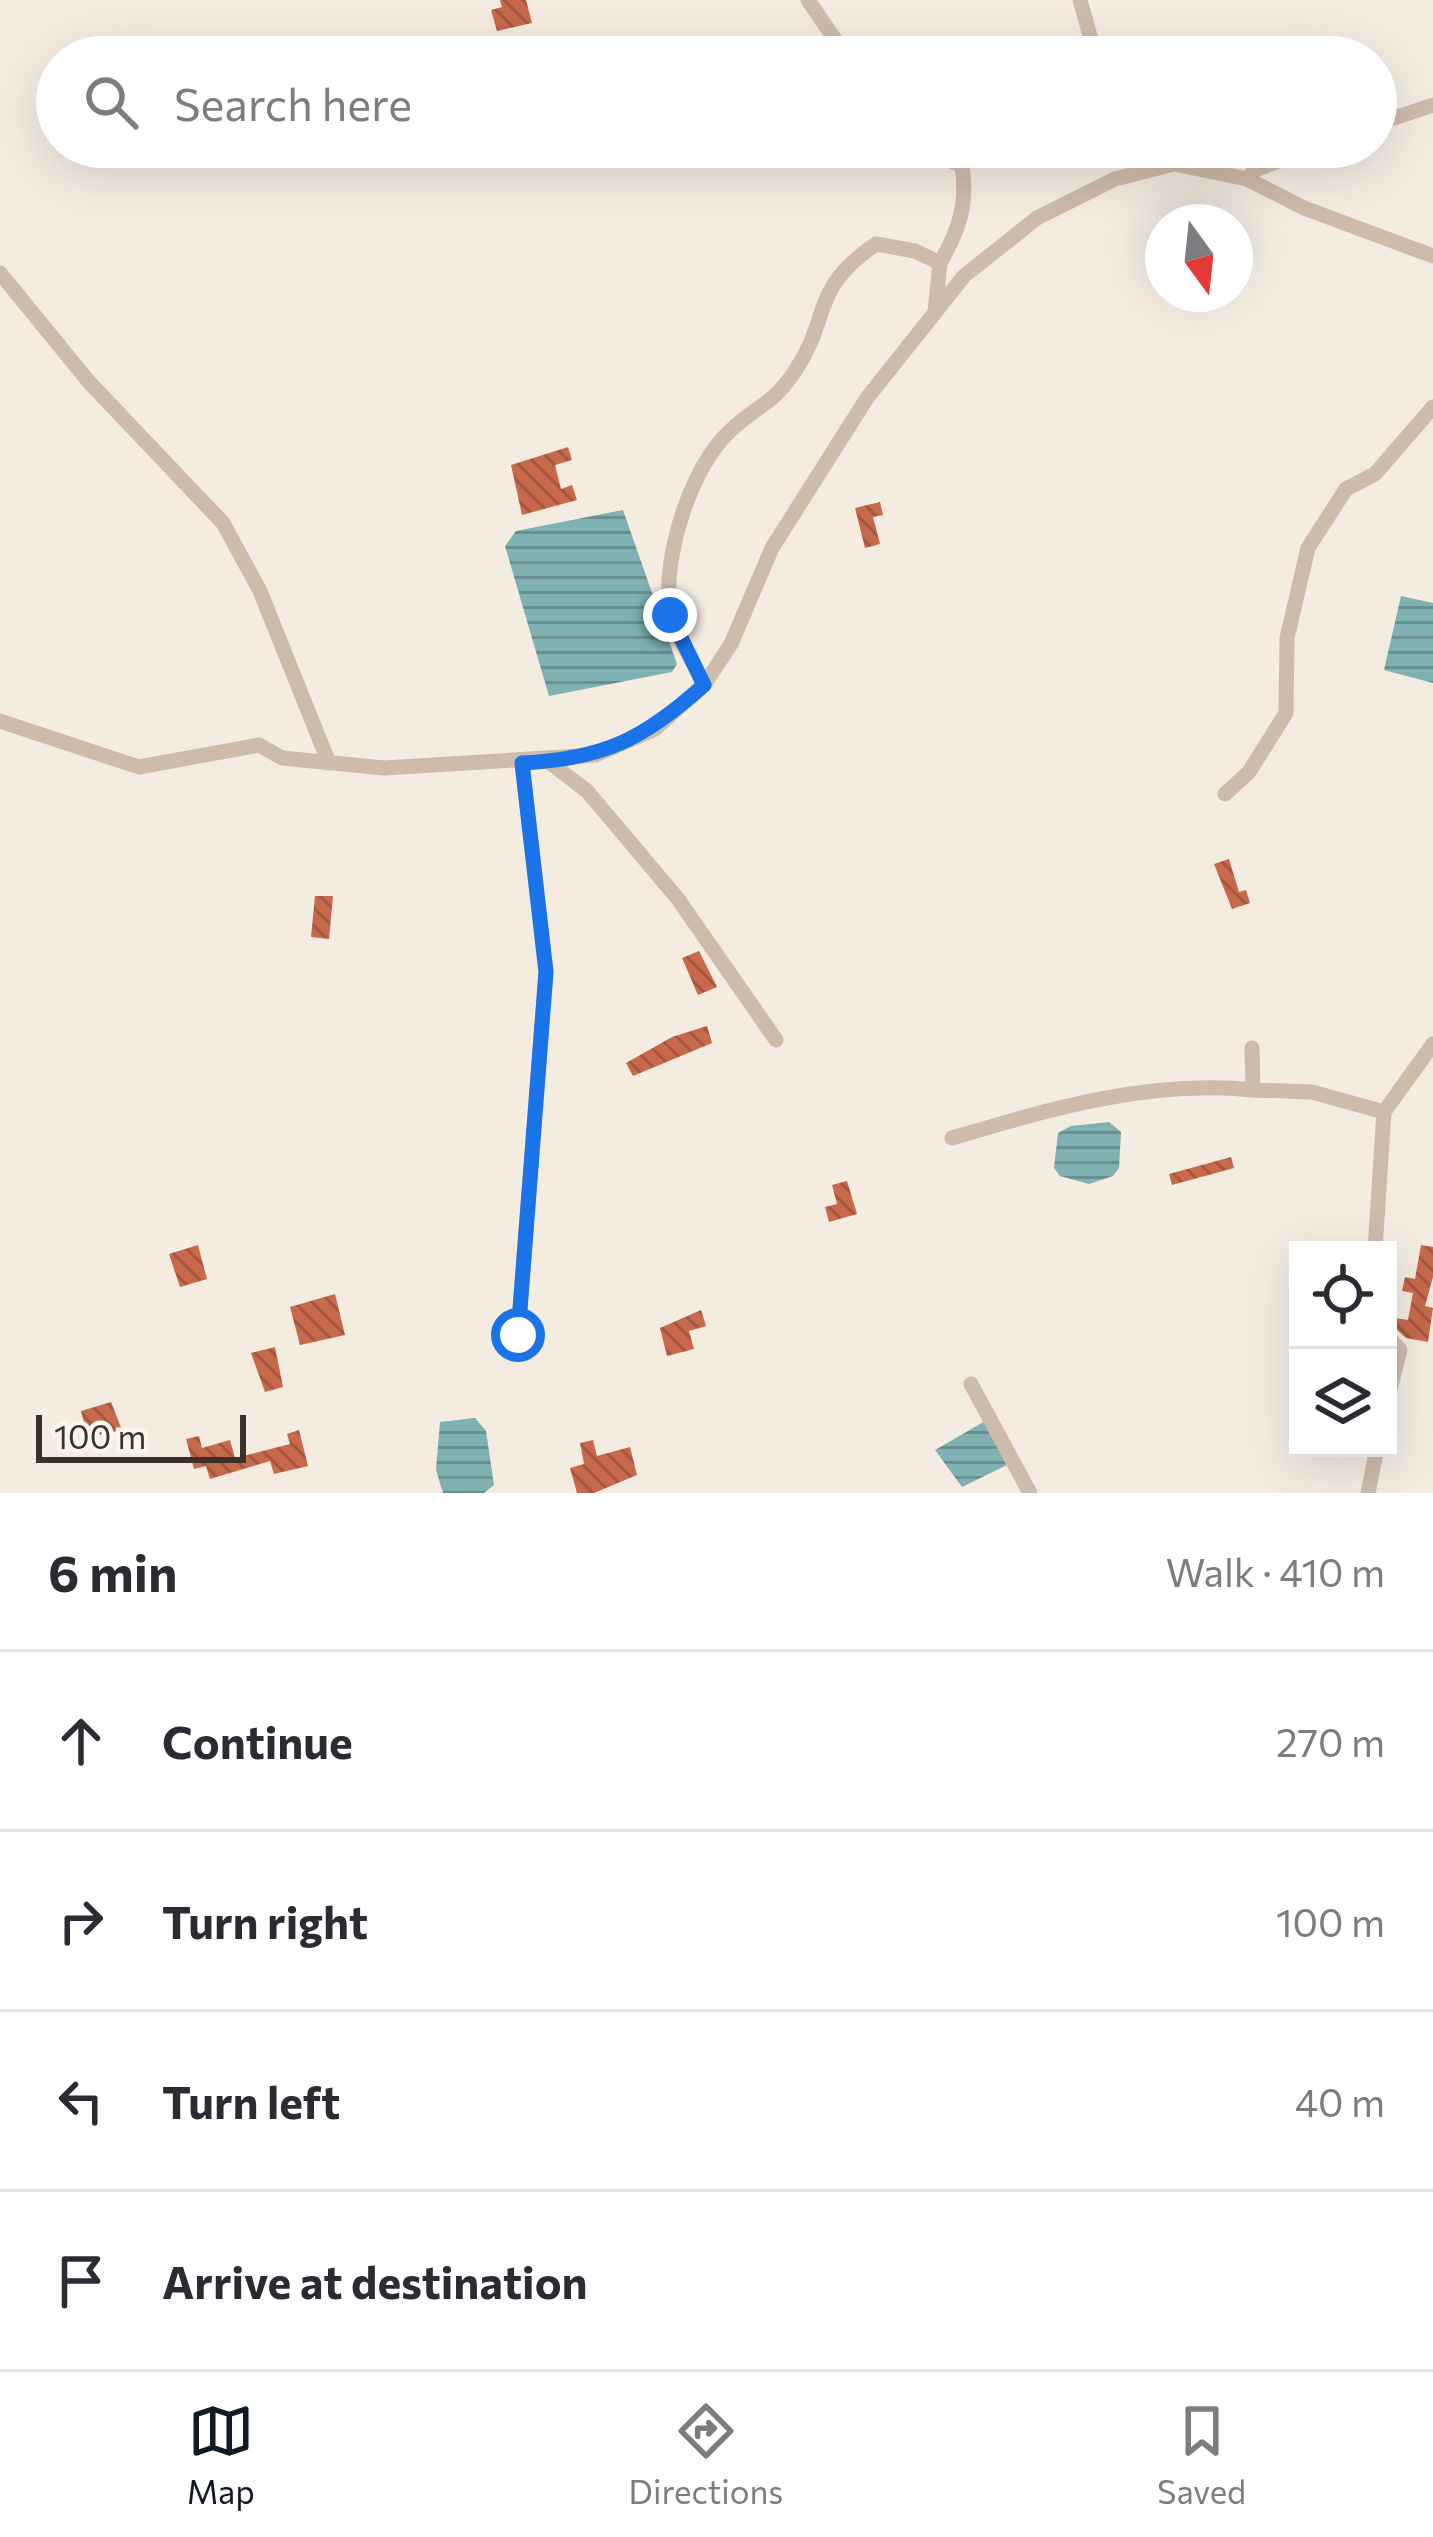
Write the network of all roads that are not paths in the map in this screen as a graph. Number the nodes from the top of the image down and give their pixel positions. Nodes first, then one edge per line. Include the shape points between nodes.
1 (808, 0) edge
2 (1080, 0) edge
3 (833, 36) edge
4 (1090, 36) edge
5 (1433, 105) edge
6 (1397, 117) edge
7 (962, 168) edge
8 (1158, 168) edge
9 (1193, 168) edge
10 (1260, 168) edge
11 (1246, 179) junction
12 (1433, 256) edge
13 (940, 263) junction
14 (0, 273) edge
15 (934, 311) junction
16 (1433, 407) edge
17 (704, 685) junction
18 (0, 722) edge
19 (549, 762) junction
20 (329, 763) junction
21 (522, 763) junction
22 (1225, 794) dead end
23 (776, 1040) dead end
24 (1433, 1044) edge
25 (1252, 1048) dead end
26 (1253, 1090) junction
27 (1384, 1112) junction
28 (952, 1138) dead end
29 (1376, 1241) edge
30 (518, 1335) dead end
31 (971, 1384) dead end
32 (1375, 1457) edge
33 (1030, 1493) edge
34 (1368, 1493) edge

1 - 3 street
2 - 4 street
5 - 6 street
7 - 13 street via 959,230
8 - 15 street via 1114,179 1037,218
9 - 11 street
10 - 11 street
11 - 12 street
13 - 15 street
13 - 17 street via 876,244 841,268 775,401 729,431 692,481 670,615
14 - 20 street via 89,382 223,523 260,591
15 - 17 street via 867,398 772,548
16 - 22 street via 1376,474 1346,489 1308,548 1287,638 1286,712 1249,772
17 - 19 street via 655,729 596,755
18 - 20 street via 139,767 259,745 282,758
19 - 21 street
19 - 23 street via 587,791 678,899
20 - 21 street
21 - 30 street via 546,972
24 - 27 street
25 - 26 street
26 - 27 street via 1312,1092
26 - 28 street via 1208,1085 1124,1095
27 - 29 street
31 - 33 street
32 - 34 street

